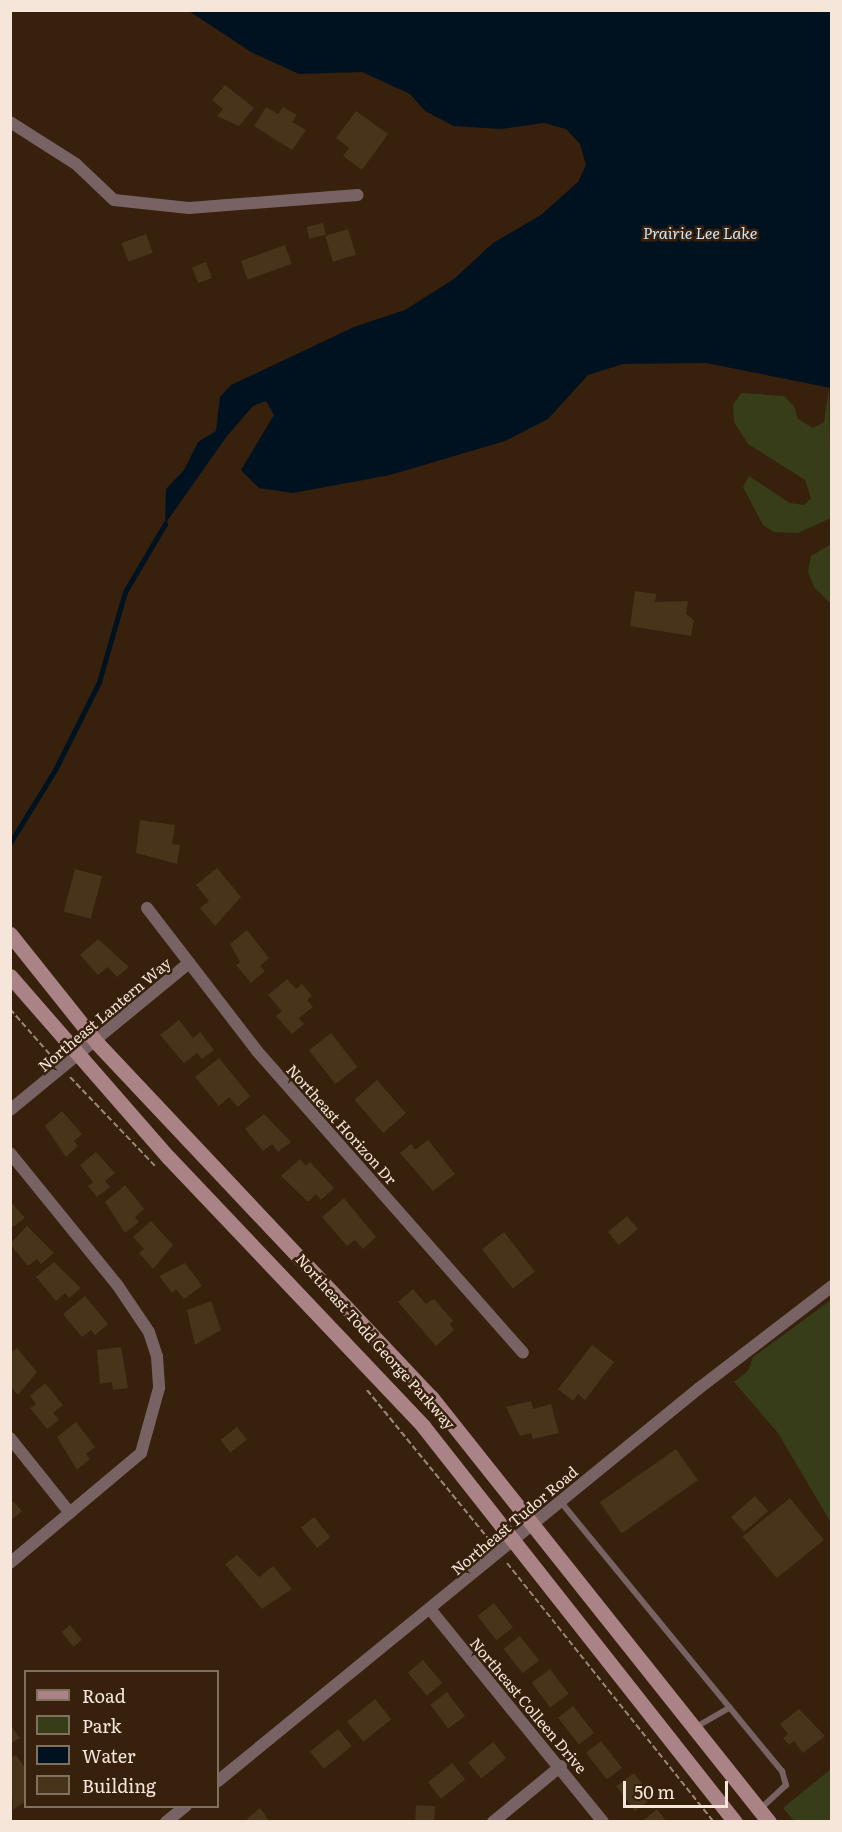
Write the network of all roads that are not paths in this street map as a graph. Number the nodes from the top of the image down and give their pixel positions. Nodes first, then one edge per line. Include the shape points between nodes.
1 (10, 122) edge
2 (358, 195) dead end
3 (147, 908) dead end
4 (10, 934) edge
5 (189, 963) junction
6 (10, 976) edge
7 (97, 1043) junction
8 (78, 1058) junction
9 (10, 1110) edge
10 (10, 1153) edge
11 (831, 1286) edge
12 (523, 1353) dead end
13 (10, 1438) edge
14 (560, 1502) junction
15 (70, 1513) junction
16 (532, 1524) junction
17 (514, 1539) junction
18 (10, 1563) edge
19 (430, 1609) junction
20 (730, 1707) junction
21 (695, 1728) junction
22 (674, 1743) junction
23 (561, 1766) junction
24 (219, 1780) edge
25 (183, 1808) edge
26 (764, 1815) edge
27 (166, 1821) edge
28 (493, 1821) edge
29 (603, 1821) edge
30 (735, 1821) edge

1 - 2 street via 76,164 114,200 189,208
3 - 5 street, Northeast Horizon Dr
4 - 7 main road, Northeast Todd George Parkway
5 - 7 street, Northeast Lantern Way
5 - 12 street, Northeast Horizon Dr via 256,1051
6 - 8 main road, Northeast Todd George Parkway
7 - 8 street, Northeast Lantern Way
7 - 16 main road, Northeast Todd George Parkway via 431,1396
8 - 9 street, Northeast Lantern Way
8 - 17 main road, Northeast Todd George Parkway via 395,1395
10 - 15 street via 118,1286 149,1332 157,1357 159,1388 141,1453
11 - 14 street, Northeast Tudor Road
13 - 15 street
14 - 16 street, Northeast Tudor Road
14 - 20 lane
15 - 18 street
16 - 17 street, Northeast Tudor Road
16 - 21 main road, Northeast Todd George Parkway
17 - 19 street, Northeast Tudor Road
17 - 22 main road, Northeast Todd George Parkway
19 - 23 street, Northeast Colleen Drive
19 - 24 street, Northeast Tudor Road
20 - 21 lane
20 - 26 lane via 782,1771 786,1785
21 - 22 main road
21 - 26 main road, Northeast Todd George Parkway
22 - 30 main road, Northeast Todd George Parkway
23 - 28 street
23 - 29 street, Northeast Colleen Drive
25 - 27 street

